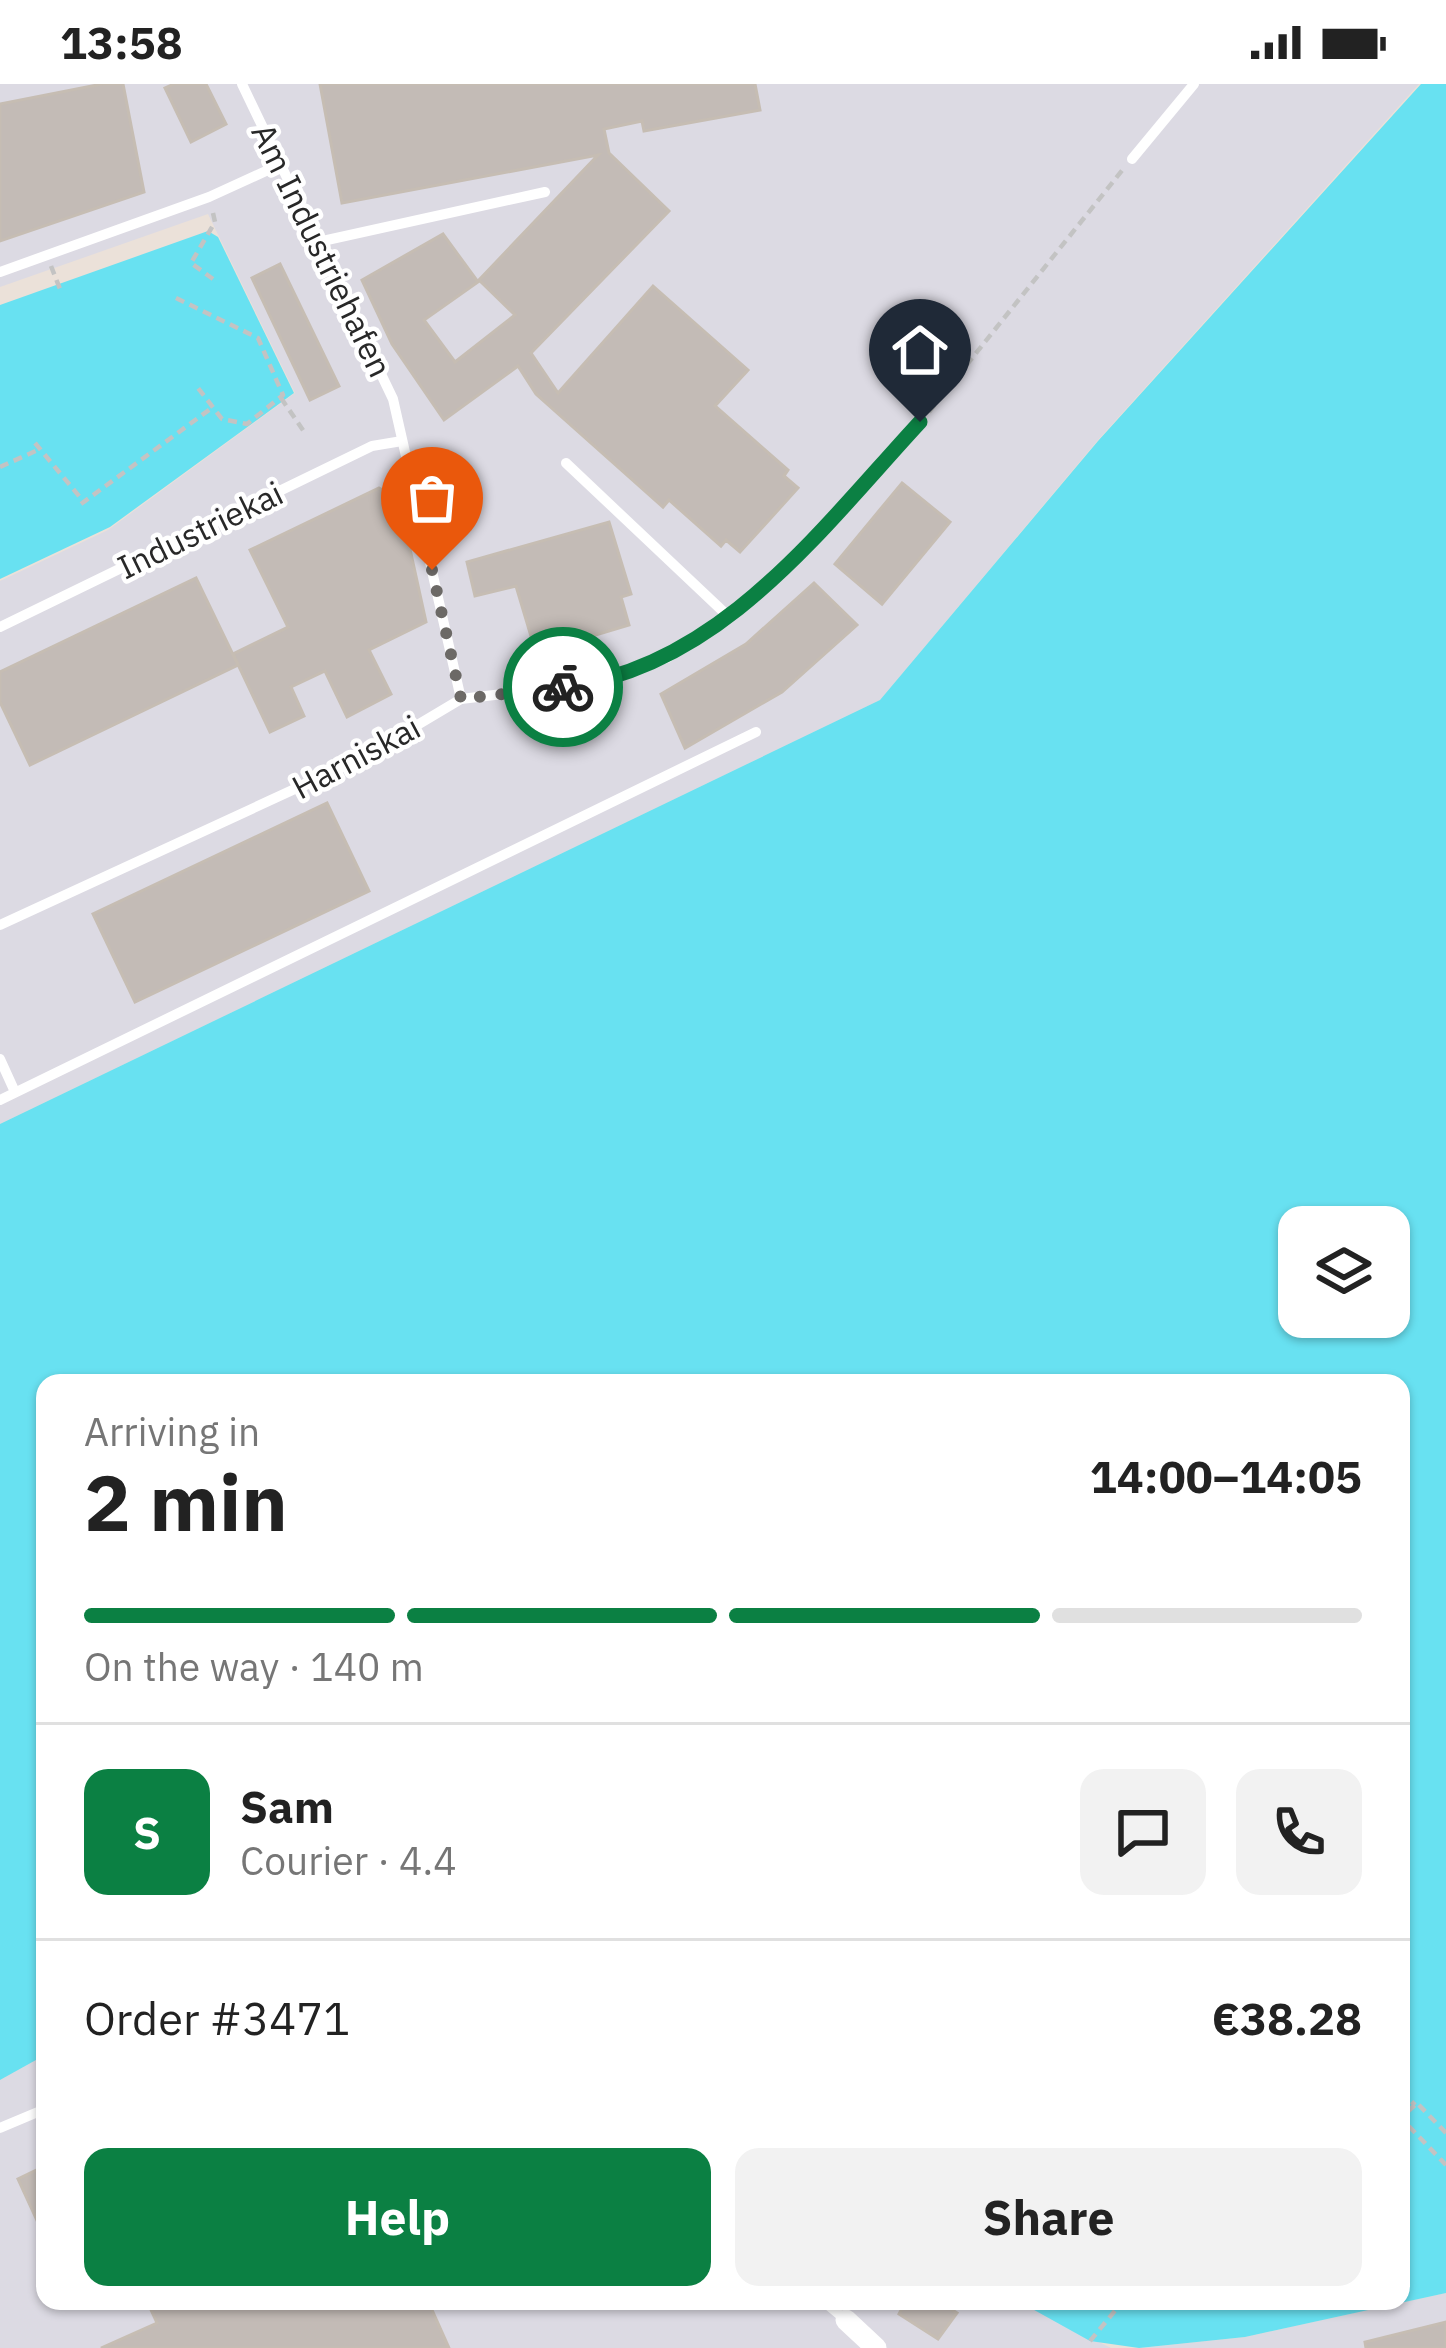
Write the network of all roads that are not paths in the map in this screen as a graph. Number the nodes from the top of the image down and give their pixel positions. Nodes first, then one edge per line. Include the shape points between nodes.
1 (242, 84) edge
2 (1194, 84) edge
3 (1132, 159) road end
4 (279, 165) junction
5 (545, 192) dead end
6 (318, 242) junction
7 (0, 272) edge
8 (920, 422) road end
9 (402, 441) junction
10 (566, 463) dead end
11 (729, 617) junction
12 (0, 627) edge
13 (461, 699) junction
14 (756, 732) dead end
15 (0, 925) edge
16 (0, 1060) edge
17 (15, 1092) junction
18 (0, 1100) edge
19 (36, 2113) edge
20 (0, 2128) edge
21 (834, 2310) edge
22 (846, 2320) joint
23 (876, 2348) edge

1 - 4 lane, Am Industriehafen
2 - 3 lane
4 - 6 lane, Am Industriehafen
4 - 7 lane
5 - 6 lane
6 - 9 lane, Am Industriehafen via 380,363
8 - 11 lane, Harniskai
9 - 12 lane, Industriekai via 371,446
9 - 13 lane, Am Industriehafen
10 - 11 lane
11 - 13 lane, Harniskai via 667,658 578,685
13 - 15 lane, Harniskai via 362,758
14 - 17 lane
16 - 17 lane
17 - 18 lane
19 - 20 lane
21 - 22 lane
22 - 23 street

